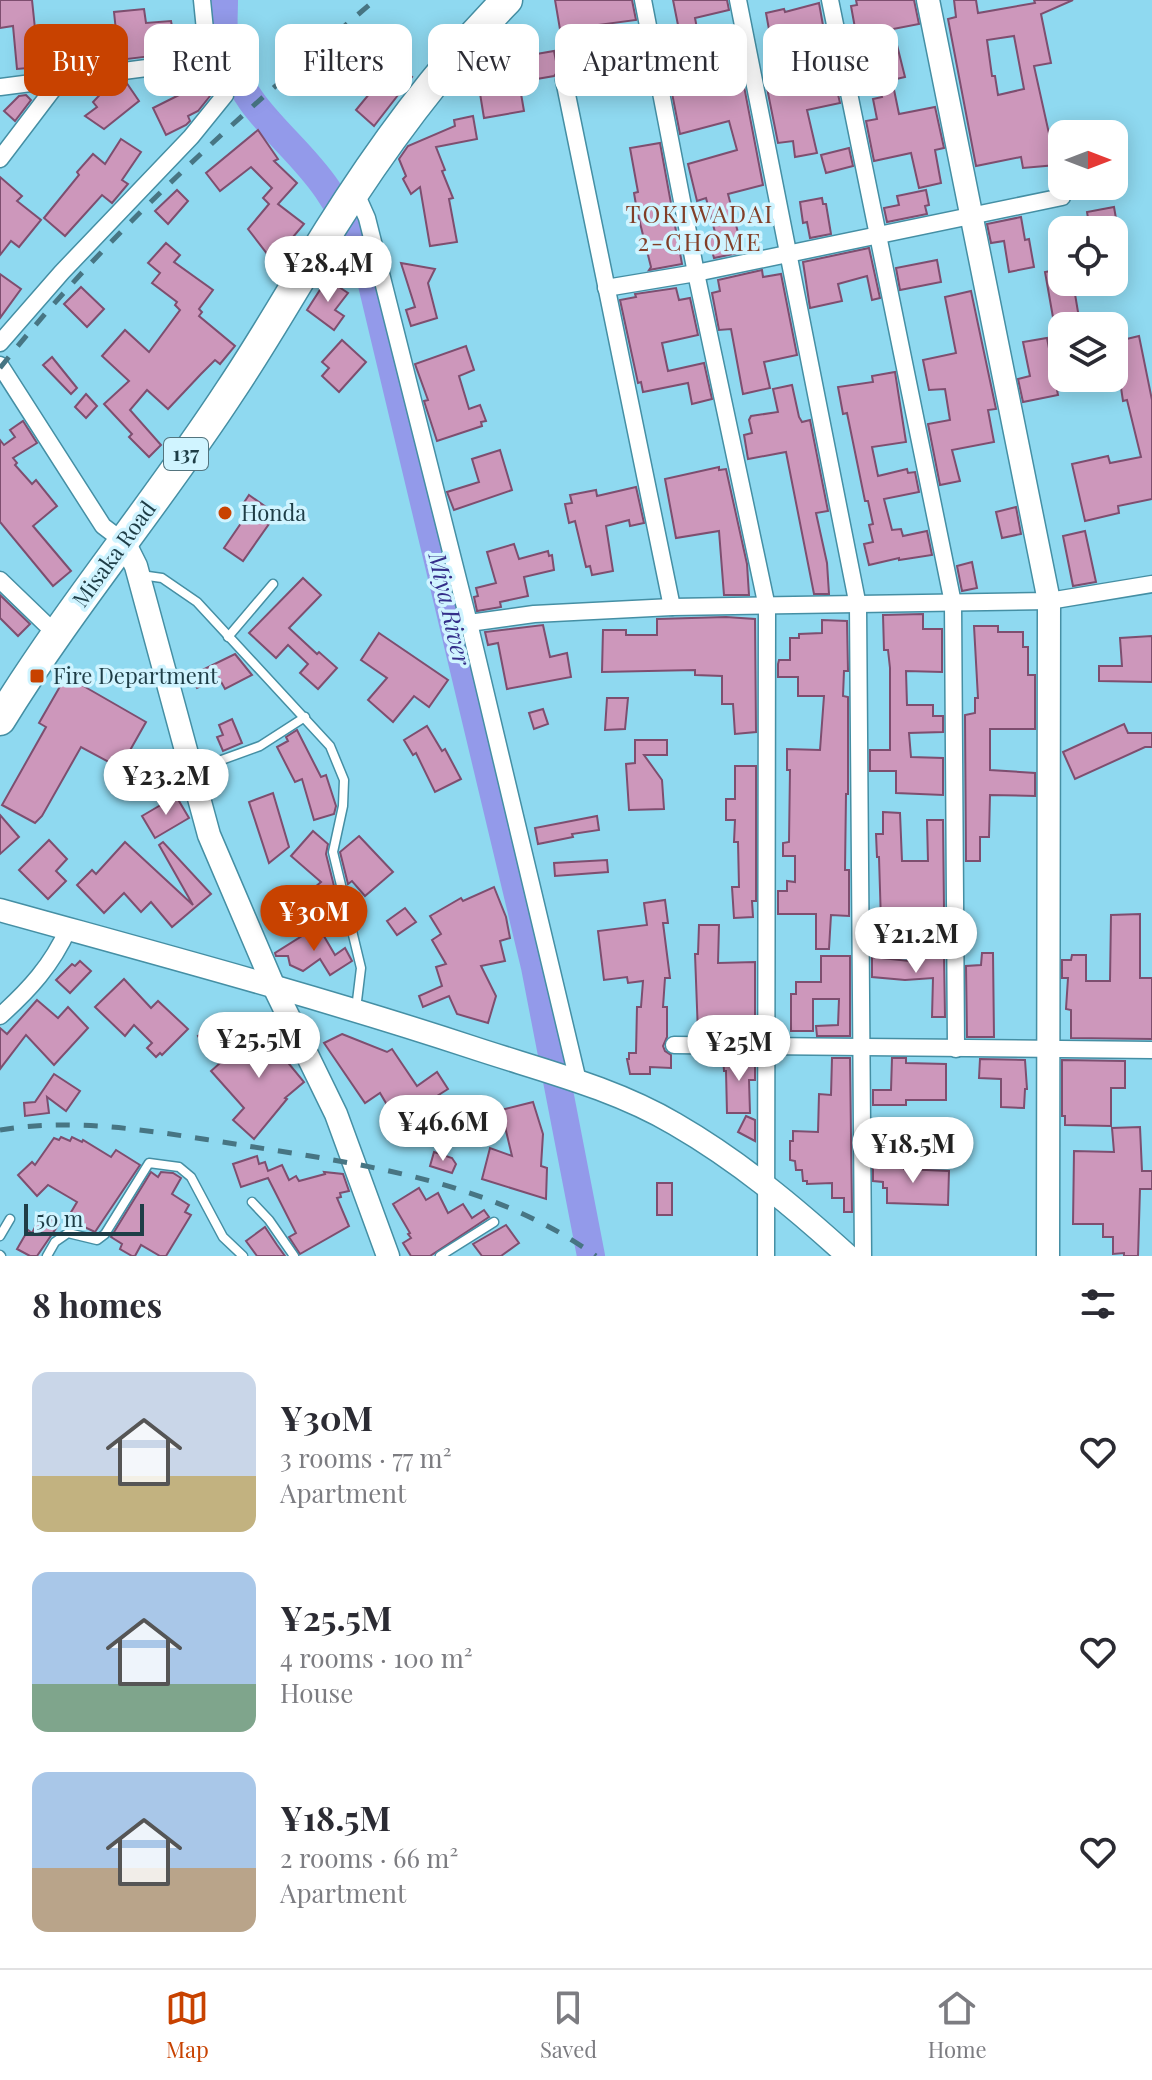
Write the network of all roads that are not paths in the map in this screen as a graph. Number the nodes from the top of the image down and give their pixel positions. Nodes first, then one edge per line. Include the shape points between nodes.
1 (202, 0) edge
2 (507, 0) edge
3 (643, 0) edge
4 (738, 0) edge
5 (830, 0) edge
6 (928, 0) edge
7 (204, 24) edge
8 (24, 84) edge
9 (0, 87) edge
10 (48, 96) edge
11 (224, 96) edge
12 (567, 96) edge
13 (0, 159) edge
14 (1048, 200) edge
15 (344, 207) junction
16 (971, 215) junction
17 (878, 235) junction
18 (790, 253) junction
19 (696, 273) junction
20 (606, 288) junction
21 (0, 343) edge
22 (0, 365) edge
23 (124, 542) junction
24 (138, 574) junction
25 (0, 580) edge
26 (273, 584) dead end
27 (1152, 584) edge
28 (1049, 601) junction
29 (953, 603) junction
30 (858, 606) junction
31 (672, 607) junction
32 (767, 607) junction
33 (469, 623) junction
34 (55, 633) junction
35 (228, 637) junction
36 (305, 717) junction
37 (0, 720) edge
38 (191, 772) junction
39 (0, 910) edge
40 (68, 929) junction
41 (274, 987) junction
42 (356, 1009) junction
43 (0, 1016) edge
44 (674, 1045) dead end
45 (768, 1045) junction
46 (862, 1047) junction
47 (956, 1049) junction
48 (1049, 1050) junction
49 (1152, 1050) edge
50 (573, 1079) junction
51 (767, 1184) junction
52 (252, 1202) dead end
53 (10, 1219) dead end
54 (494, 1222) dead end
55 (0, 1236) edge
56 (47, 1256) edge
57 (243, 1256) edge
58 (294, 1256) edge
59 (388, 1256) edge
60 (440, 1256) edge
61 (766, 1256) edge
62 (848, 1256) edge
63 (863, 1256) edge
64 (1048, 1256) edge

1 - 7 street
2 - 15 highway, Misaka Road / 137 via 426,90
3 - 19 street
4 - 18 street
5 - 17 street
6 - 16 street
8 - 9 street
10 - 13 street
11 - 21 street
12 - 20 street
14 - 16 street
15 - 23 highway, Misaka Road / 137 via 230,391
15 - 33 street via 367,218
16 - 17 street
16 - 28 street
17 - 18 street
17 - 29 street
18 - 19 street
18 - 30 street
19 - 20 street
19 - 32 street
20 - 31 street
22 - 23 street via 103,526
23 - 24 street
23 - 34 highway, Misaka Road / 137
24 - 35 lane via 172,584 197,602
24 - 38 street
25 - 34 street
26 - 35 lane
27 - 28 street
28 - 29 street
28 - 48 street
29 - 30 street
29 - 47 street
30 - 32 street
30 - 46 street
31 - 32 street
31 - 33 street
32 - 45 street
33 - 50 street
34 - 37 highway, Misaka Road / 137
35 - 36 lane
36 - 38 lane via 260,746
36 - 42 lane via 330,746 344,780 333,852 361,968
38 - 41 street via 209,835
39 - 40 street
40 - 41 street
40 - 43 street via 34,984
41 - 42 street
41 - 59 street via 336,1114
42 - 50 street
44 - 45 street
45 - 46 street
45 - 51 street
46 - 47 street
46 - 63 street
47 - 48 street
48 - 49 street
48 - 64 street
50 - 51 street via 674,1123
51 - 61 street
51 - 62 street
52 - 58 lane
53 - 55 lane
54 - 60 lane
56 - 57 lane via 68,1233 97,1240 105,1234 149,1163 179,1167 191,1177 223,1237

